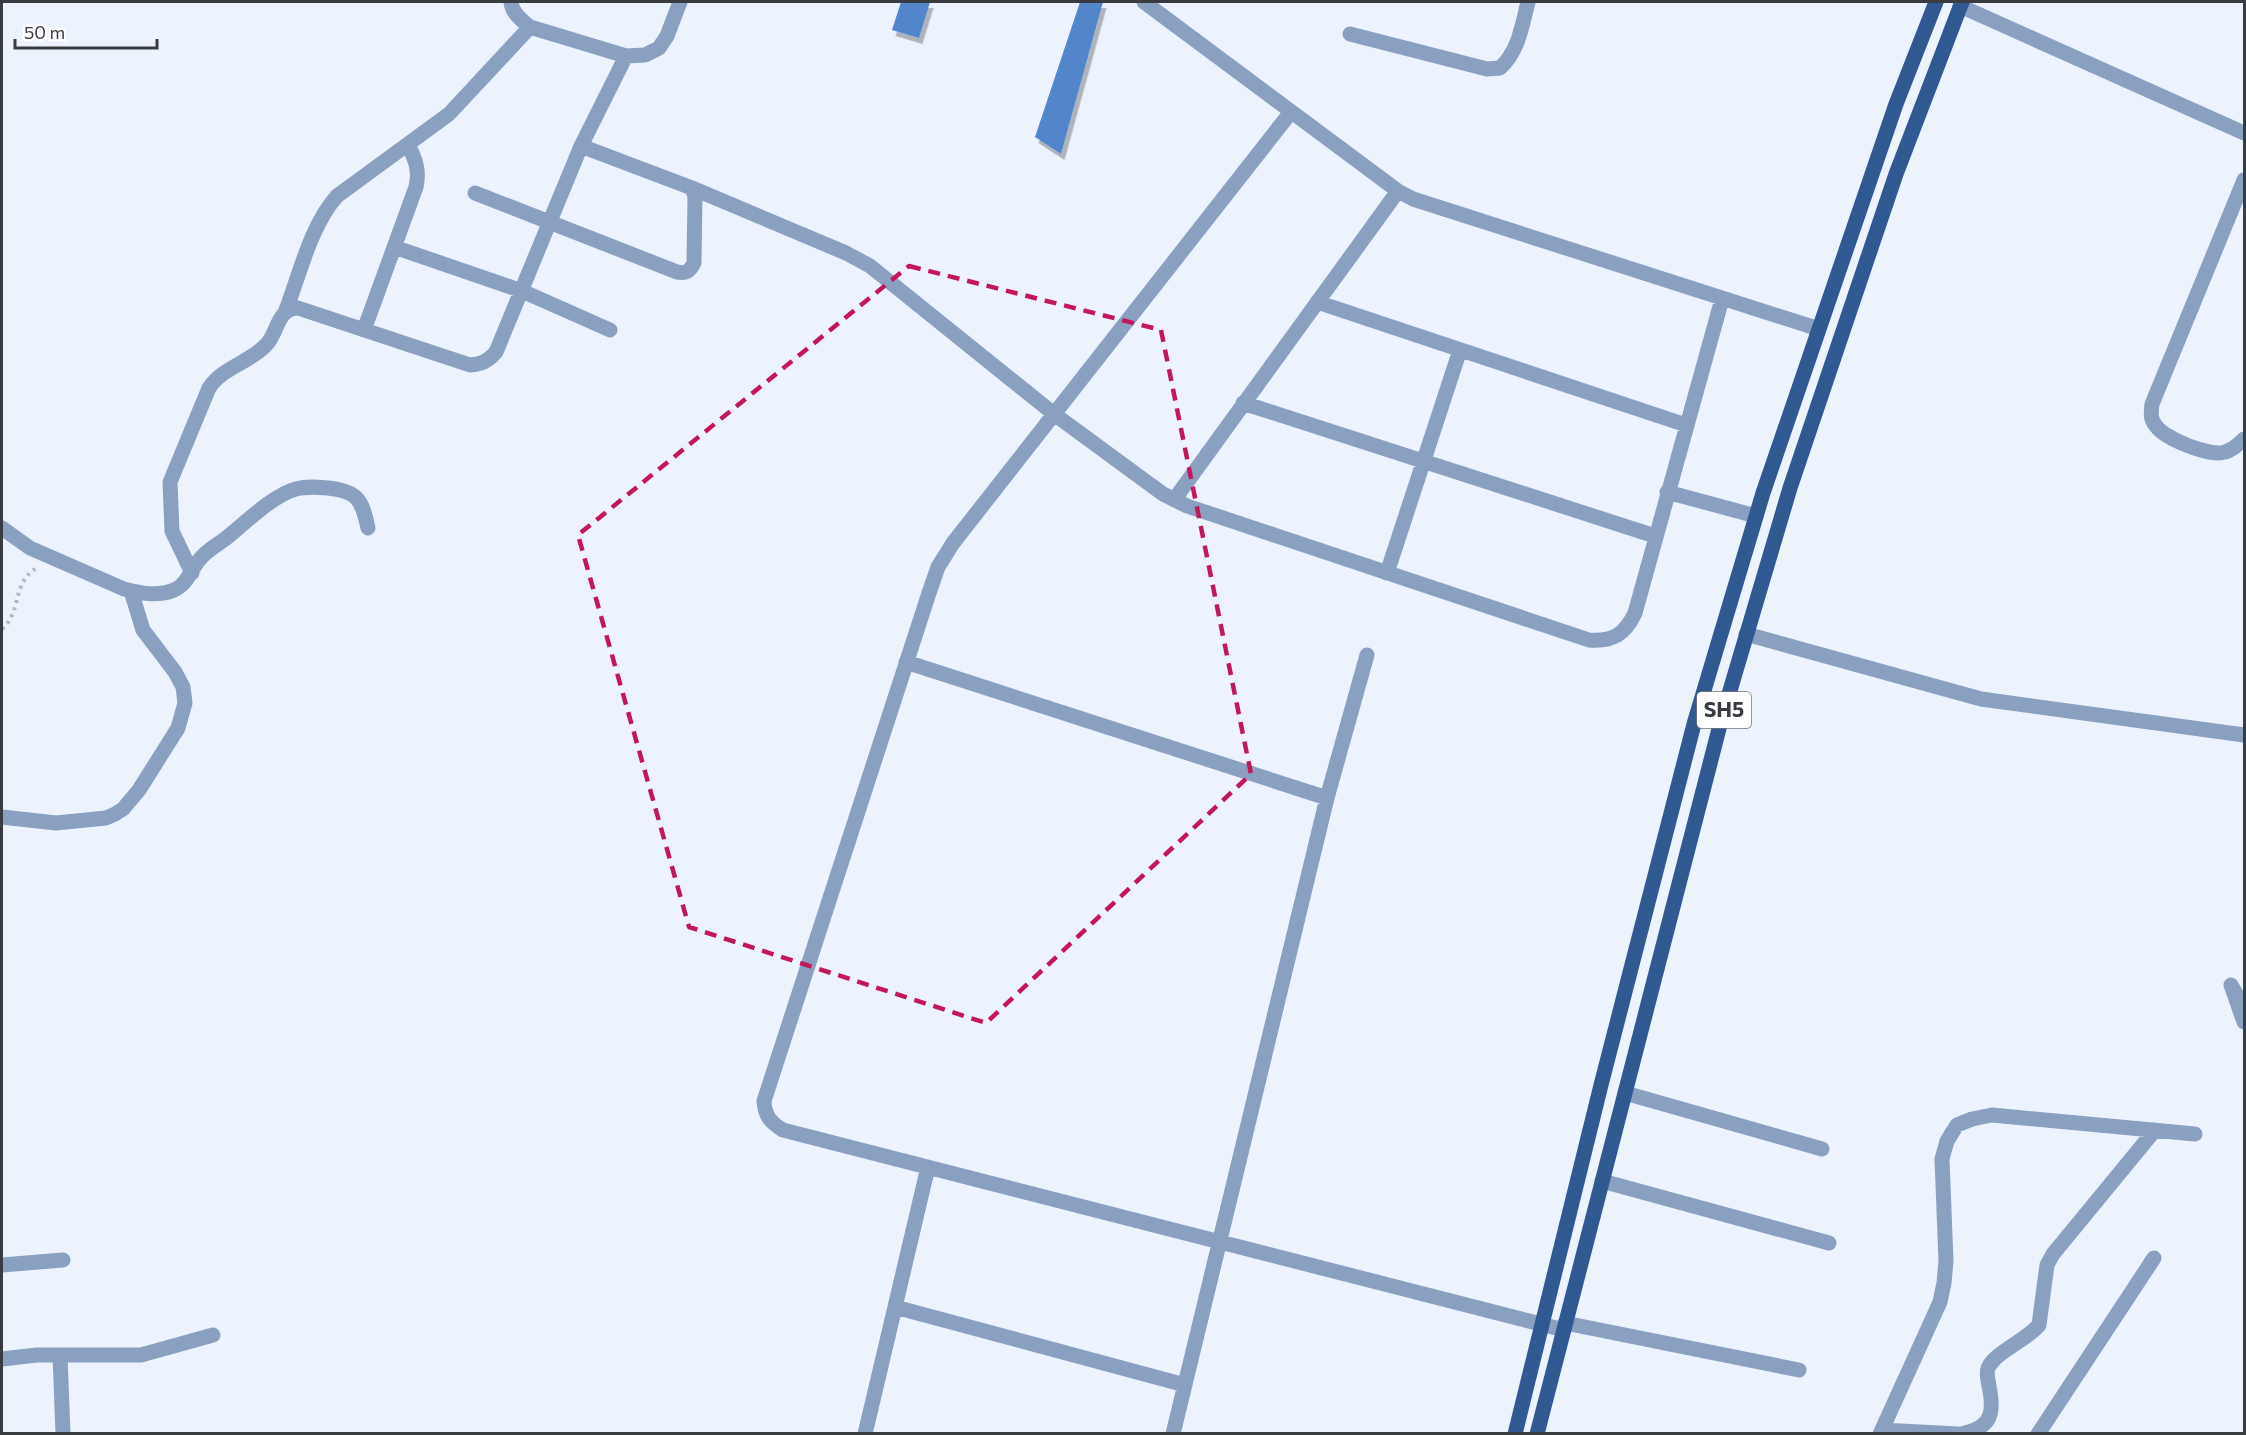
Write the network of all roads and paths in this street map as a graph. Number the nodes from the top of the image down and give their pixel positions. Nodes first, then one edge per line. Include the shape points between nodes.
1 (511, 2) edge
2 (680, 2) edge
3 (1144, 2) edge
4 (1528, 2) edge
5 (1936, 2) edge
6 (1961, 4) edge
7 (530, 27) junction
8 (1350, 34) dead end
9 (626, 56) junction
10 (1291, 111) junction
11 (2244, 133) edge
12 (408, 144) junction
13 (581, 146) junction
14 (2244, 180) edge
15 (692, 188) junction
16 (1398, 190) junction
17 (475, 194) dead end
18 (549, 223) junction
19 (394, 247) junction
20 (522, 291) junction
21 (1722, 298) junction
22 (1317, 302) junction
23 (286, 310) junction
24 (1819, 329) junction
25 (364, 330) junction
26 (610, 330) dead end
27 (1460, 350) junction
28 (1243, 403) junction
29 (1054, 414) junction
30 (1686, 425) junction
31 (2244, 439) edge
32 (1423, 462) junction
33 (1667, 492) junction
34 (1174, 500) junction
35 (1756, 516) junction
36 (2, 528) edge
37 (368, 528) dead end
38 (1655, 536) junction
39 (54, 559) junction
40 (192, 573) junction
41 (1387, 573) junction
42 (131, 591) junction
43 (2, 629) edge
44 (1746, 634) junction
45 (1367, 655) dead end
46 (906, 662) junction
47 (2244, 735) edge
48 (1327, 798) junction
49 (2, 817) edge
50 (2231, 985) junction
51 (2244, 1002) edge
52 (2244, 1008) edge
53 (2244, 1022) edge
54 (1625, 1094) junction
55 (2155, 1130) junction
56 (2195, 1134) dead end
57 (1822, 1149) dead end
58 (928, 1167) junction
59 (1602, 1181) junction
60 (1220, 1242) junction
61 (1829, 1243) dead end
62 (2154, 1258) dead end
63 (63, 1260) dead end
64 (2, 1264) edge
65 (895, 1307) junction
66 (1542, 1324) junction
67 (1565, 1326) junction
68 (213, 1335) dead end
69 (60, 1355) junction
70 (2, 1359) edge
71 (1799, 1370) dead end
72 (1185, 1385) junction
73 (1881, 1432) edge
74 (63, 1434) edge
75 (865, 1434) edge
76 (1173, 1434) edge
77 (1515, 1434) edge
78 (1537, 1434) edge
79 (1959, 1434) edge
80 (2038, 1434) edge

1 - 7 street via 520,19
2 - 9 street via 659,48 645,55
3 - 10 street
4 - 8 street via 1510,60 1500,68 1487,69
5 - 24 main road, SH5 via 1896,104
6 - 11 street
6 - 44 main road, SH5 via 1896,174 1790,488
7 - 9 street
7 - 12 street via 459,105
9 - 13 street
10 - 16 street
10 - 29 street
12 - 19 street via 419,175
12 - 23 street via 328,206 317,225
13 - 15 street
13 - 18 street
14 - 31 street via 2151,404 2150,417 2165,435 2209,453 2225,453
15 - 18 street via 694,263 684,273
15 - 29 street via 864,262
16 - 21 street via 1432,206
16 - 22 street
17 - 18 street
18 - 20 street
19 - 20 street
19 - 25 street
20 - 25 street via 496,352 481,364 471,365
20 - 26 street
21 - 24 street
21 - 30 street
22 - 27 street
22 - 28 street
23 - 25 street via 298,308
23 - 40 street via 264,348 215,379 173,472 171,522
24 - 35 main road, SH5
27 - 30 street
27 - 32 street
28 - 32 street
28 - 34 street
29 - 34 street
29 - 46 street via 938,567
30 - 33 street
32 - 38 street
32 - 41 street
33 - 35 street
33 - 38 street
34 - 41 street
35 - 66 main road, SH5 via 1691,735
36 - 39 street
37 - 40 street via 356,496 343,490 311,486 294,489 278,497 200,559
38 - 41 street via 1628,627 1617,636 1599,641
39 - 42 street
39 - 43 path via 26,574 11,618
40 - 42 street via 174,590 159,594
42 - 49 street via 143,630 183,687 185,703 178,728 139,790 115,814 57,823
44 - 47 street via 1981,699
44 - 54 main road, SH5
45 - 48 street
46 - 48 street
46 - 58 street via 764,1101 765,1114 783,1130
48 - 60 street
50 - 51 street
50 - 52 street
50 - 53 street
54 - 57 street
54 - 59 main road, SH5
55 - 56 street
55 - 73 street via 1992,1115 1957,1125 1942,1159 1946,1261 1940,1302
55 - 79 street via 2053,1254 2047,1265 2039,1325 1992,1361 1987,1377 1993,1403 1990,1417 1974,1431
58 - 60 street
58 - 65 street
59 - 61 street
59 - 67 main road, SH5
60 - 66 street
60 - 72 street
62 - 80 street
63 - 64 street
65 - 72 street
65 - 75 street
66 - 67 street
66 - 77 main road, SH5
67 - 71 street
67 - 78 main road, SH5
68 - 69 street via 141,1355
69 - 70 street
69 - 74 street
72 - 76 street
73 - 79 street

